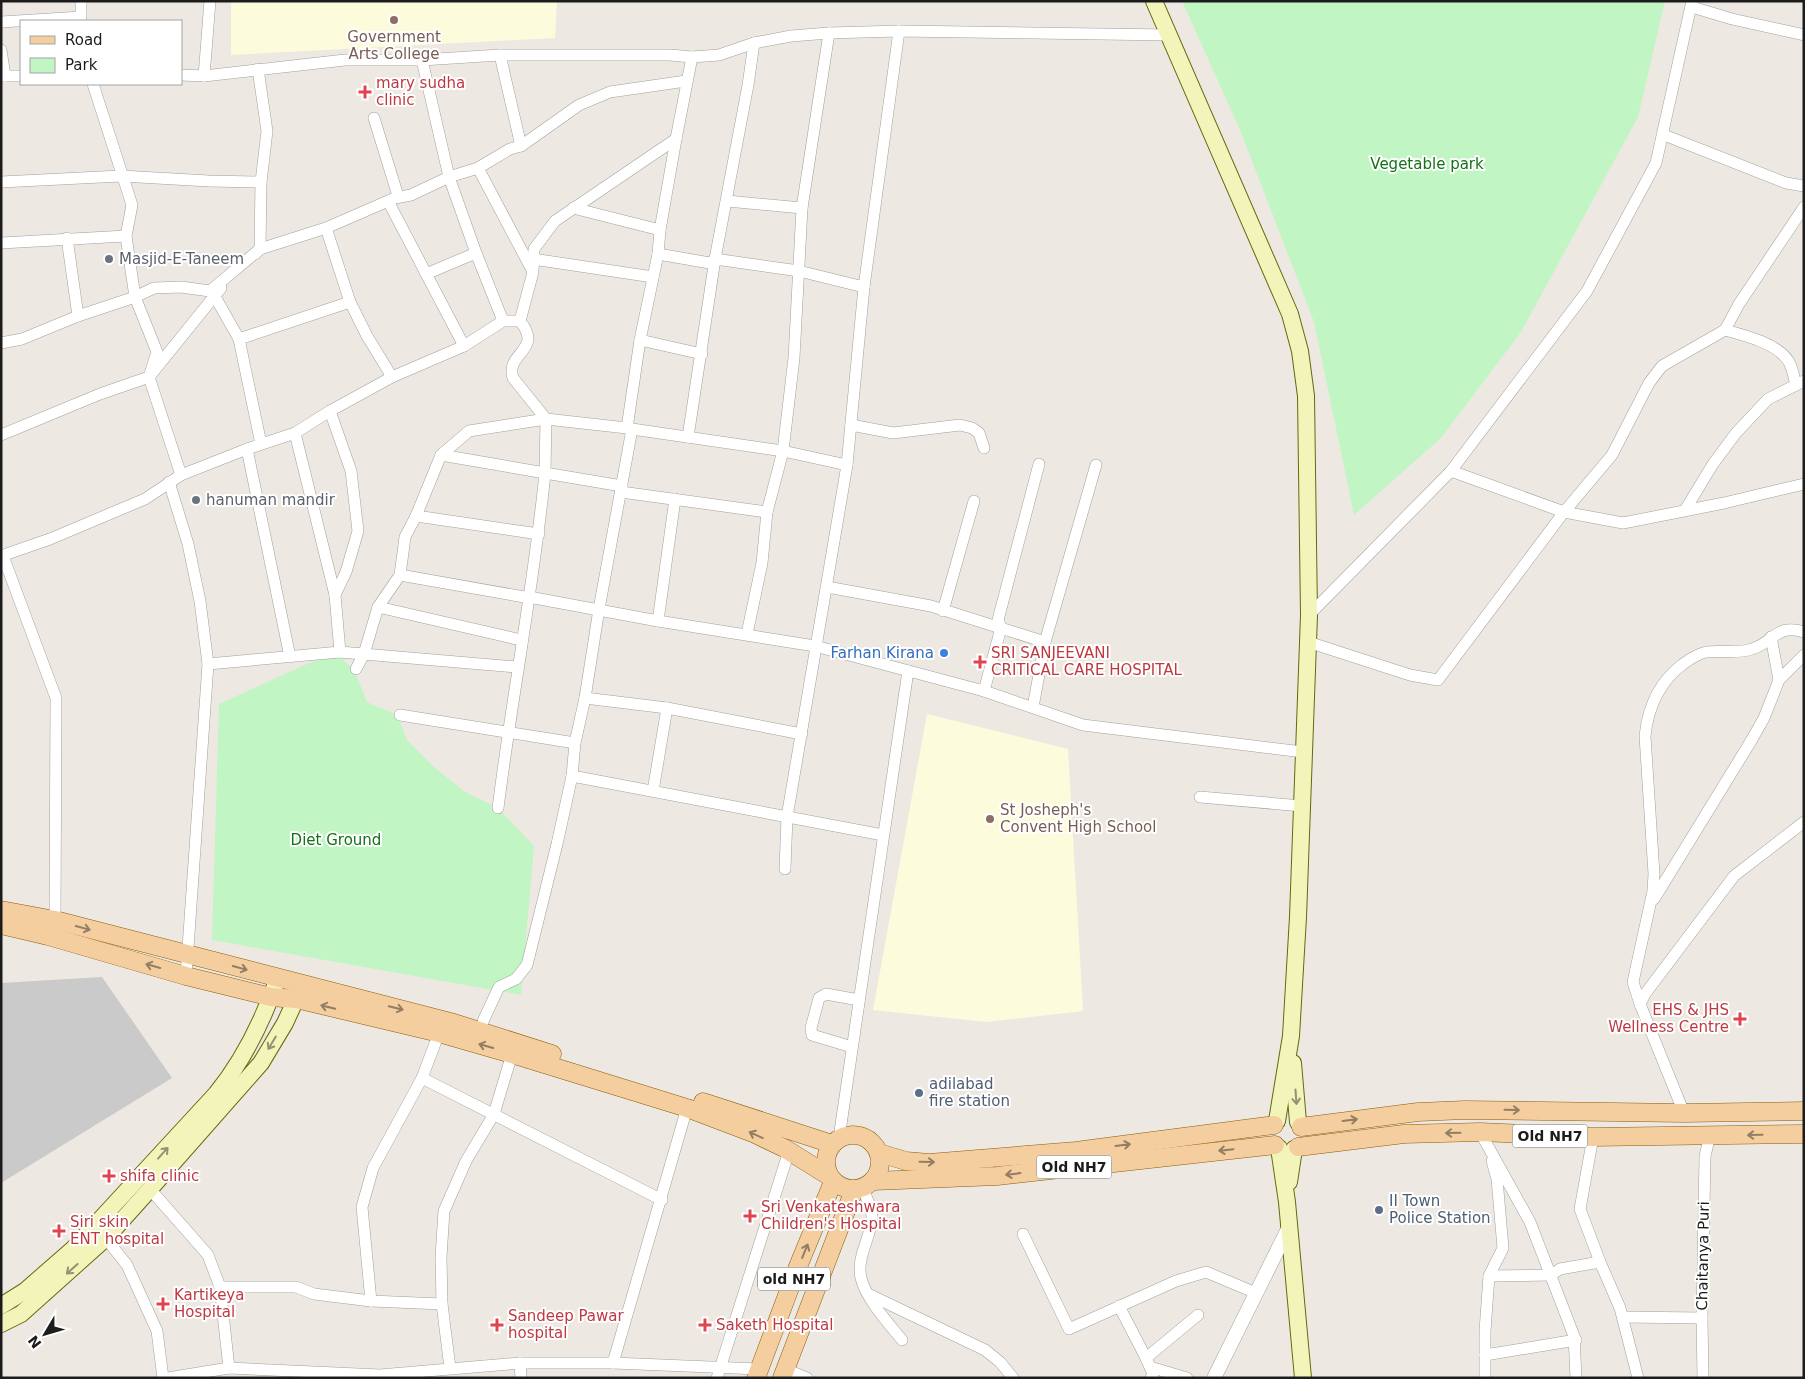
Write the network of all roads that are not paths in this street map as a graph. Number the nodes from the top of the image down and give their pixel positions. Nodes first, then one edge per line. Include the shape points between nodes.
1 (81, 1) edge
2 (210, 1) edge
3 (1154, 1) edge
4 (1692, 4) edge
5 (33, 20) edge
6 (20, 21) edge
7 (1, 22) edge
8 (899, 31) junction
9 (830, 33) junction
10 (1804, 34) edge
11 (1168, 35) junction
12 (754, 43) junction
13 (1, 50) edge
14 (500, 55) junction
15 (692, 57) junction
16 (422, 60) junction
17 (258, 70) junction
18 (182, 75) edge
19 (3, 76) edge
20 (20, 76) edge
21 (204, 76) junction
22 (686, 81) junction
23 (93, 85) edge
24 (374, 118) dead end
25 (1664, 135) junction
26 (676, 138) junction
27 (521, 146) junction
28 (478, 168) junction
29 (122, 176) junction
30 (449, 177) junction
31 (1, 182) edge
32 (261, 182) junction
33 (1804, 186) edge
34 (392, 200) junction
35 (727, 200) junction
36 (1804, 207) edge
37 (573, 208) junction
38 (802, 208) junction
39 (326, 228) junction
40 (660, 230) junction
41 (126, 236) junction
42 (67, 238) junction
43 (1, 243) edge
44 (260, 249) junction
45 (476, 253) junction
46 (658, 254) junction
47 (532, 259) junction
48 (715, 260) junction
49 (799, 271) junction
50 (533, 272) junction
51 (426, 274) junction
52 (653, 277) junction
53 (864, 287) junction
54 (214, 295) junction
55 (135, 297) junction
56 (350, 302) junction
57 (78, 316) junction
58 (503, 321) junction
59 (520, 321) junction
60 (1725, 330) junction
61 (239, 339) junction
62 (640, 340) junction
63 (1, 343) edge
64 (464, 346) junction
65 (702, 354) junction
66 (150, 377) junction
67 (392, 377) junction
68 (1800, 383) edge
69 (330, 410) junction
70 (546, 419) junction
71 (851, 425) junction
72 (629, 429) junction
73 (295, 433) junction
74 (1, 435) edge
75 (688, 437) junction
76 (261, 444) junction
77 (984, 448) dead end
78 (247, 449) junction
79 (783, 451) junction
80 (441, 455) junction
81 (1039, 464) dead end
82 (847, 465) junction
83 (1096, 465) dead end
84 (1451, 471) junction
85 (545, 473) junction
86 (181, 476) junction
87 (169, 482) junction
88 (1804, 484) edge
89 (622, 489) junction
90 (675, 499) junction
91 (974, 501) dead end
92 (1685, 510) junction
93 (767, 512) junction
94 (1564, 512) junction
95 (416, 516) junction
96 (539, 534) junction
97 (2, 556) edge
98 (400, 575) junction
99 (827, 588) junction
100 (335, 595) junction
101 (529, 598) junction
102 (378, 607) junction
103 (599, 609) junction
104 (943, 611) junction
105 (1309, 615) junction
106 (658, 621) junction
107 (1001, 628) junction
108 (1804, 632) edge
109 (747, 634) junction
110 (1771, 637) junction
111 (521, 640) junction
112 (1045, 642) junction
113 (1308, 642) junction
114 (815, 646) junction
115 (1753, 649) junction
116 (340, 652) junction
117 (364, 654) junction
118 (1804, 655) edge
119 (290, 657) junction
120 (1776, 662) junction
121 (208, 664) junction
122 (517, 667) junction
123 (356, 669) dead end
124 (908, 671) junction
125 (1779, 680) junction
126 (984, 691) junction
127 (585, 698) junction
128 (1033, 707) junction
129 (667, 708) junction
130 (400, 716) dead end
131 (508, 733) junction
132 (802, 734) junction
133 (575, 743) junction
134 (1303, 752) junction
135 (572, 776) junction
136 (653, 791) junction
137 (1200, 797) dead end
138 (1302, 806) junction
139 (498, 808) dead end
140 (787, 817) junction
141 (1804, 822) edge
142 (883, 835) junction
143 (785, 869) dead end
144 (1649, 906) junction
145 (1, 910) edge
146 (55, 920) junction
147 (1, 925) edge
148 (188, 954) junction
149 (186, 976) junction
150 (278, 978) junction
151 (297, 991) junction
152 (271, 997) junction
153 (859, 1000) junction
154 (1640, 1004) junction
155 (480, 1032) junction
156 (439, 1033) junction
157 (1291, 1036) junction
158 (852, 1047) junction
159 (512, 1054) junction
160 (422, 1078) junction
161 (687, 1108) junction
162 (1804, 1111) edge
163 (1684, 1113) junction
164 (494, 1114) junction
165 (1276, 1123) junction
166 (1300, 1124) junction
167 (1804, 1134) edge
168 (1710, 1135) junction
169 (1484, 1138) junction
170 (1593, 1138) junction
171 (835, 1141) junction
172 (1286, 1147) junction
173 (789, 1150) junction
174 (879, 1153) junction
175 (831, 1179) junction
176 (863, 1186) junction
177 (150, 1189) junction
178 (662, 1200) junction
179 (1289, 1226) junction
180 (101, 1232) junction
181 (1023, 1234) dead end
182 (1600, 1262) junction
183 (1551, 1275) junction
184 (1489, 1276) junction
185 (220, 1287) junction
186 (868, 1294) junction
187 (1256, 1294) junction
188 (371, 1301) junction
189 (442, 1304) junction
190 (1, 1306) edge
191 (1119, 1306) junction
192 (1198, 1315) dead end
193 (1623, 1317) junction
194 (1702, 1318) junction
195 (1, 1324) edge
196 (902, 1340) dead end
197 (1576, 1340) junction
198 (1485, 1355) junction
199 (520, 1363) junction
200 (613, 1364) junction
201 (229, 1368) junction
202 (450, 1368) junction
203 (1149, 1368) edge
204 (718, 1373) edge
205 (758, 1373) edge
206 (784, 1373) edge
207 (163, 1378) edge
208 (168, 1378) edge
209 (521, 1378) edge
210 (807, 1378) edge
211 (1013, 1378) edge
212 (1187, 1378) edge
213 (1214, 1378) edge
214 (1303, 1378) edge
215 (1485, 1378) edge
216 (1576, 1378) edge
217 (1638, 1378) edge
218 (1703, 1378) edge

1 - 5 street via 82,17
2 - 21 street
3 - 11 main road
4 - 10 street via 1732,19
4 - 25 street
6 - 7 street
8 - 9 street
8 - 11 street
8 - 53 street
9 - 12 street
9 - 38 street
11 - 105 main road via 1290,314 1300,351 1306,396
12 - 15 street via 719,55
12 - 35 street
13 - 19 street
14 - 15 street
14 - 16 street
14 - 27 street
15 - 22 street
16 - 17 street via 345,60
16 - 30 street
17 - 21 street
17 - 32 street via 266,131
18 - 21 street
19 - 20 street
22 - 26 street
22 - 27 street via 610,92 579,105
23 - 29 street
24 - 34 street via 398,196
25 - 33 street via 1786,183
25 - 84 street via 1656,163 1587,291
26 - 37 street
26 - 40 street
27 - 28 street
28 - 30 street
28 - 50 street
29 - 31 street
29 - 32 street
29 - 41 street via 132,205
30 - 34 street
30 - 45 street
32 - 44 street
34 - 39 street
34 - 51 street
35 - 38 street
35 - 48 street
36 - 60 street
37 - 40 street
37 - 47 street via 555,221 534,249
38 - 49 street
39 - 44 street
39 - 56 street
40 - 46 street
41 - 42 street
41 - 55 street
42 - 43 street
42 - 57 street
44 - 54 street
44 - 55 street via 210,290 154,288
45 - 51 street
45 - 58 street
46 - 48 street via 710,263
46 - 52 street
47 - 50 street
47 - 52 street
48 - 49 street
48 - 65 street
49 - 53 street
49 - 79 street via 794,358
50 - 59 street
51 - 64 street
52 - 62 street
53 - 71 street
54 - 61 street
54 - 66 street
55 - 57 street
55 - 66 street via 157,352
56 - 61 street
56 - 67 street
57 - 63 street via 22,339
58 - 59 street
58 - 64 street
59 - 70 street via 526,329 527,348 513,363 511,371 513,378
60 - 68 street via 1762,342 1780,352
60 - 94 street via 1662,366 1612,454
61 - 76 street
62 - 65 street
62 - 72 street
64 - 67 street
65 - 75 street
66 - 74 street
66 - 86 street
67 - 69 street
68 - 92 street via 1768,400 1736,433
69 - 73 street
69 - 100 street via 351,471 358,531 346,572
70 - 72 street
70 - 80 street via 469,431
70 - 85 street
71 - 77 street via 893,433 966,426 979,434
71 - 82 street
72 - 75 street
72 - 89 street
73 - 76 street
73 - 100 street
75 - 79 street
76 - 78 street
78 - 86 street
78 - 119 street
79 - 82 street
79 - 93 street
80 - 85 street
80 - 95 street
81 - 107 street via 998,620
82 - 99 street
83 - 112 street
84 - 94 street
84 - 105 street
85 - 89 street
85 - 96 street
86 - 87 street
87 - 97 street via 145,499
87 - 121 street via 188,544
88 - 92 street
89 - 90 street
89 - 103 street
90 - 93 street
90 - 106 street
91 - 104 street
92 - 94 street via 1623,523
93 - 109 street via 762,563
94 - 113 street via 1438,680
95 - 96 street
95 - 98 street via 405,537
96 - 101 street
97 - 146 street via 56,698
98 - 101 street
98 - 102 street
99 - 104 street via 931,606
99 - 114 street
100 - 116 street
101 - 103 street
101 - 111 street
102 - 111 street
102 - 117 street
103 - 106 street
103 - 127 street
104 - 107 street
105 - 113 main road
106 - 109 street
107 - 112 street
107 - 126 street
108 - 110 street via 1784,630
109 - 114 street
110 - 115 street
110 - 120 street
111 - 122 street
112 - 128 street
113 - 134 main road
114 - 124 street
114 - 132 street
115 - 120 street
115 - 144 street via 1696,655 1671,673 1648,717 1645,736 1654,874
116 - 117 street
116 - 119 street
117 - 122 street
117 - 123 street
118 - 125 street
119 - 121 street
120 - 125 street
121 - 148 street
122 - 131 street
124 - 126 street
124 - 142 street
125 - 144 street via 1764,718 1747,748
126 - 128 street
127 - 129 street
127 - 133 street
128 - 134 street via 1083,725
129 - 132 street
129 - 136 street
130 - 131 street
131 - 133 street
131 - 139 street
132 - 140 street
133 - 135 street
134 - 138 main road
135 - 136 street
135 - 155 street via 527,965 516,979 499,987
136 - 140 street
137 - 138 street
138 - 157 main road
140 - 142 street
140 - 143 street
141 - 154 street via 1734,876 1644,994
142 - 153 street
144 - 154 street via 1633,982
145 - 146 main road
146 -> 148 main road
149 -> 147 main road
148 - 149 street
148 -> 150 main road
149 - 152 main road
150 - 151 main road
150 - 152 main road
151 - 152 main road
151 -> 155 main road via 432,1017
156 -> 151 main road
151 -> 177 main road via 285,1023 261,1063
180 -> 152 main road via 228,1079
153 - 158 street
153 - 158 street via 826,994 820,998 811,1028 812,1035
154 - 163 street
155 - 171 main road
159 -> 156 main road
156 - 160 street
157 - 165 main road
157 -> 166 main road
158 - 171 street
159 - 161 main road
159 - 164 street
160 - 164 street
160 - 188 street via 373,1168 362,1207
173 -> 161 main road
161 - 178 street
162 - 163 main road, Old NH7
166 -> 163 main road, Old NH7 via 1461,1110
164 - 178 street
164 - 189 street via 466,1161 444,1211
165 - 166 main road via 1288,1118
165 - 172 main road via 1271,1136
174 -> 165 main road, Old NH7 via 917,1162 947,1162 1076,1151
166 - 172 main road via 1303,1138
167 -> 168 main road, Old NH7
168 - 170 main road, Old NH7
168 - 194 street, Chaitanya Puri via 1706,1156
169 - 170 main road, Old NH7
169 -> 172 main road, Old NH7 via 1378,1136
169 - 183 street via 1530,1222
169 - 184 street via 1497,1179 1503,1248
170 - 182 street via 1580,1209
171 - 174 main road via 846,1135 862,1136
171 - 175 main road via 826,1159
172 -> 176 main road, Old NH7
172 - 179 main road
173 - 175 main road
173 - 204 street
174 - 176 main road, Old NH7 via 880,1168
175 - 176 main road, Old NH7 via 842,1187
205 -> 175 main road, old NH7
176 - 186 street via 872,1217 860,1258 861,1278
176 - 206 main road, Old NH7
177 - 180 main road
177 - 185 street via 208,1255
178 - 200 street
179 - 187 street
179 - 214 main road
180 - 190 main road via 67,1254 25,1291
180 -> 195 main road via 22,1314
180 - 207 street via 127,1265 157,1331
181 - 191 street via 1069,1329
182 - 183 street via 1560,1269
182 - 193 street
183 - 184 street
183 - 197 street
184 - 198 street
185 - 188 street via 296,1287 314,1294
185 - 201 street
186 - 196 street
186 - 211 street via 985,1350
187 - 191 street via 1206,1272 1176,1281
187 - 213 street
188 - 189 street
189 - 202 street
191 - 203 street
192 - 203 street
193 - 194 street
193 - 217 street
194 - 218 street, Chaitanya Puri
197 - 198 street
197 - 216 street
198 - 215 street
199 - 200 street
199 - 202 street
199 - 209 street
200 - 204 street
201 - 202 street via 380,1375
201 - 208 street
203 - 212 street
204 - 205 street
206 - 210 street

